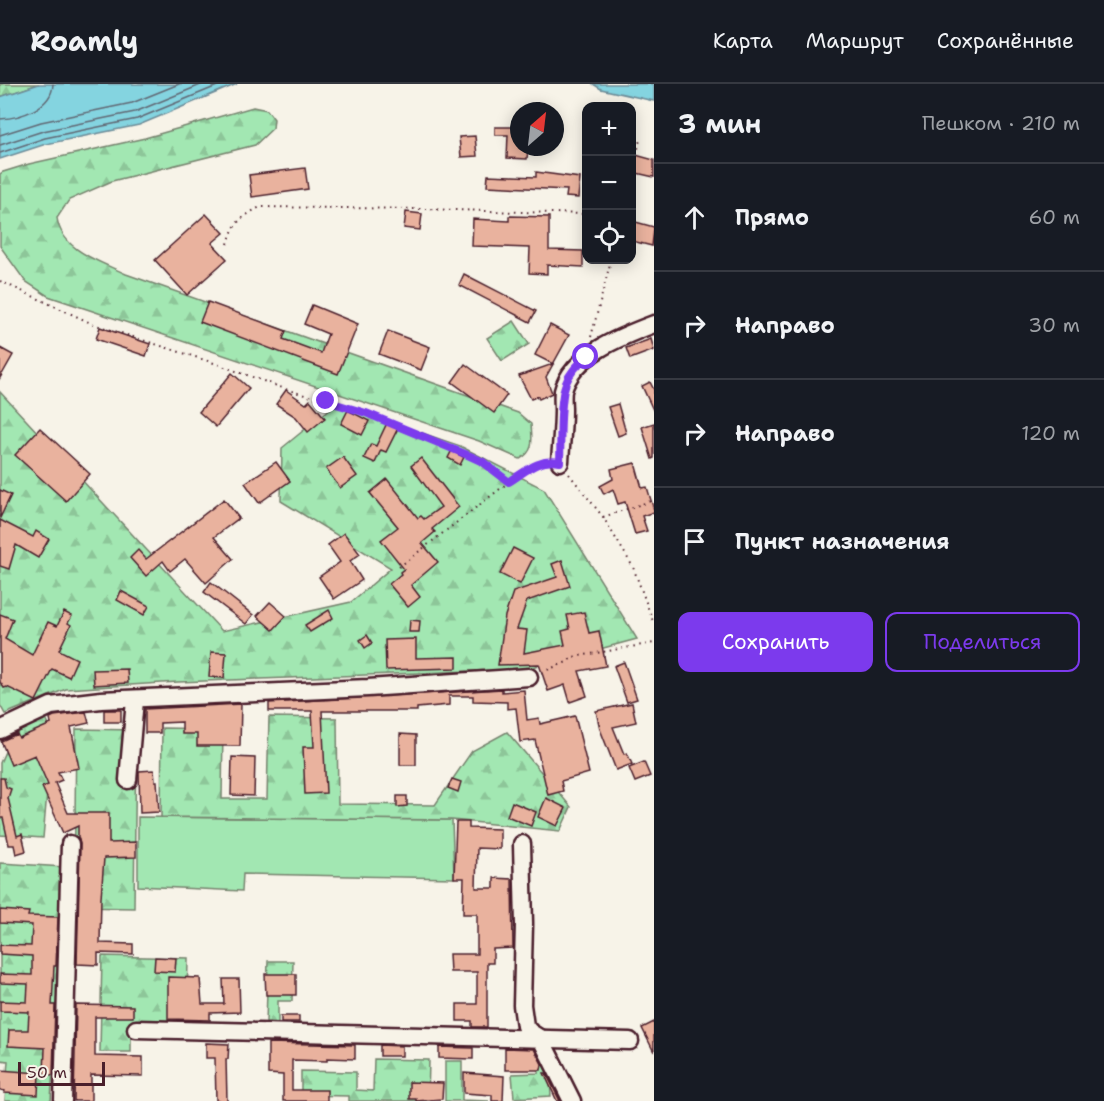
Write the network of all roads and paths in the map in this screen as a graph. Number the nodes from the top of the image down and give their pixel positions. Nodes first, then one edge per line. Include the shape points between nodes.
1 (640, 139) dead end
2 (636, 158) edge
3 (582, 214) edge
4 (228, 244) dead end
5 (610, 264) edge
6 (0, 281) edge
7 (654, 324) edge
8 (586, 357) junction
9 (560, 462) junction
10 (509, 482) junction
11 (654, 500) edge
12 (603, 517) junction
13 (399, 567) dead end
14 (654, 624) edge
15 (654, 643) edge
16 (529, 677) joint
17 (135, 700) junction
18 (0, 730) edge
19 (128, 780) dead end
20 (70, 844) dead end
21 (522, 844) dead end
22 (136, 1029) dead end
23 (541, 1039) junction
24 (630, 1041) dead end
25 (63, 1101) edge
26 (572, 1101) edge

1 - 2 path
3 - 4 path via 260,207 233,227
5 - 8 path
6 - 10 path via 93,324 366,413 483,462
7 - 8 lane
8 - 9 lane via 574,369 562,394
9 - 10 path via 549,460 532,466
9 - 12 path
10 - 13 path
11 - 12 path
12 - 14 path via 633,567
15 - 16 path via 573,657
16 - 17 lane
17 - 18 lane via 51,706
17 - 19 lane
20 - 25 lane
21 - 23 lane via 522,1005 525,1026
22 - 23 lane
23 - 24 lane
23 - 26 lane

